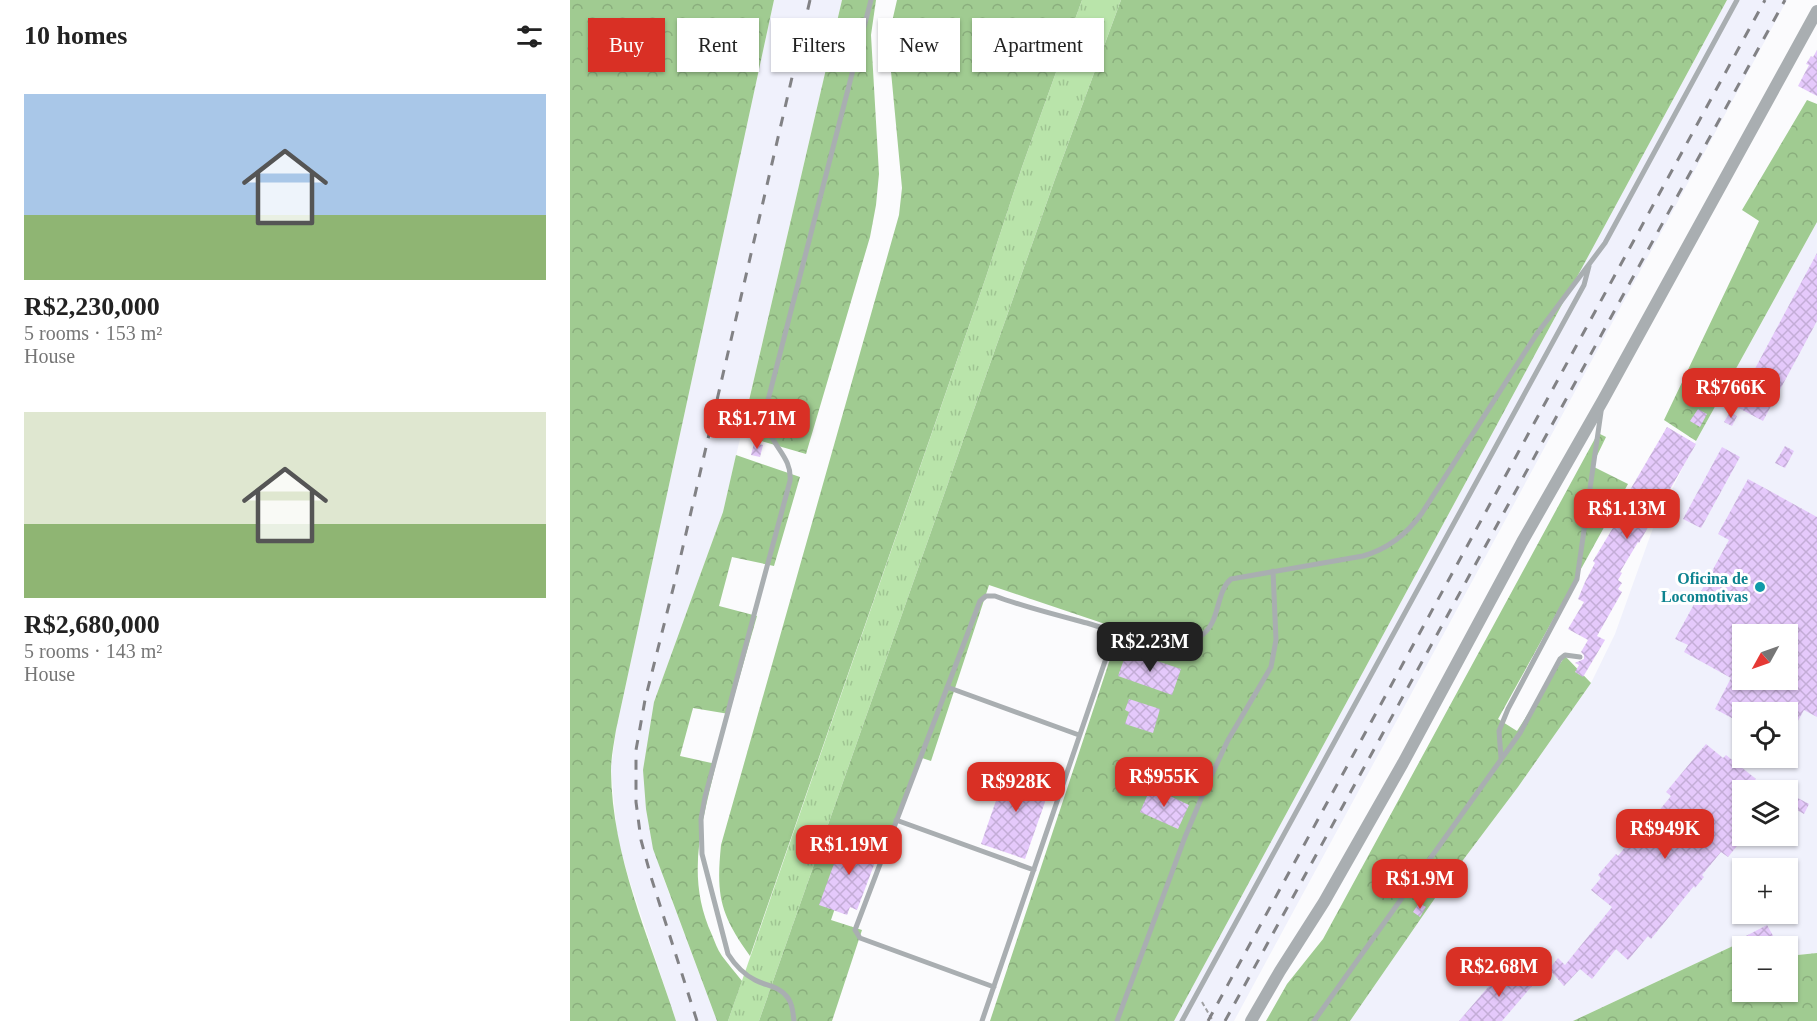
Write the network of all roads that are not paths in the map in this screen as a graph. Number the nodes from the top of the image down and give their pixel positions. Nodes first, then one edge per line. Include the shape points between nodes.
1 (871, 0) edge
2 (1737, 0) edge
3 (1817, 11) edge
4 (1590, 264) junction
5 (1603, 400) junction
6 (1273, 571) junction
7 (1115, 632) junction
8 (1580, 657) dead end
9 (947, 687) junction
10 (1079, 735) junction
11 (1501, 758) junction
12 (896, 820) junction
13 (1034, 870) junction
14 (994, 987) junction
15 (794, 1021) edge
16 (982, 1021) edge
17 (1117, 1021) edge
18 (1182, 1021) edge
19 (1251, 1021) edge
20 (1314, 1021) edge

1 - 15 lane via 766,408 768,432 787,462 790,482 701,819 702,854 728,954 748,977 786,996
2 - 4 lane
3 - 5 street
4 - 6 lane via 1542,327 1410,528 1369,555
4 - 18 lane via 1584,285
5 - 11 lane via 1576,579 1499,731
5 - 19 street via 1366,830
6 - 7 lane via 1228,582 1213,623 1193,640 1156,642
6 - 17 lane via 1276,640 1271,667 1228,740 1206,787
7 - 9 lane via 994,596 986,597 978,604
7 - 10 lane
8 - 11 lane via 1565,655 1560,659 1520,733
9 - 10 lane
9 - 12 lane
10 - 13 lane
11 - 20 lane
12 - 13 lane
12 - 14 lane via 856,927 857,936
13 - 14 lane
14 - 16 lane

